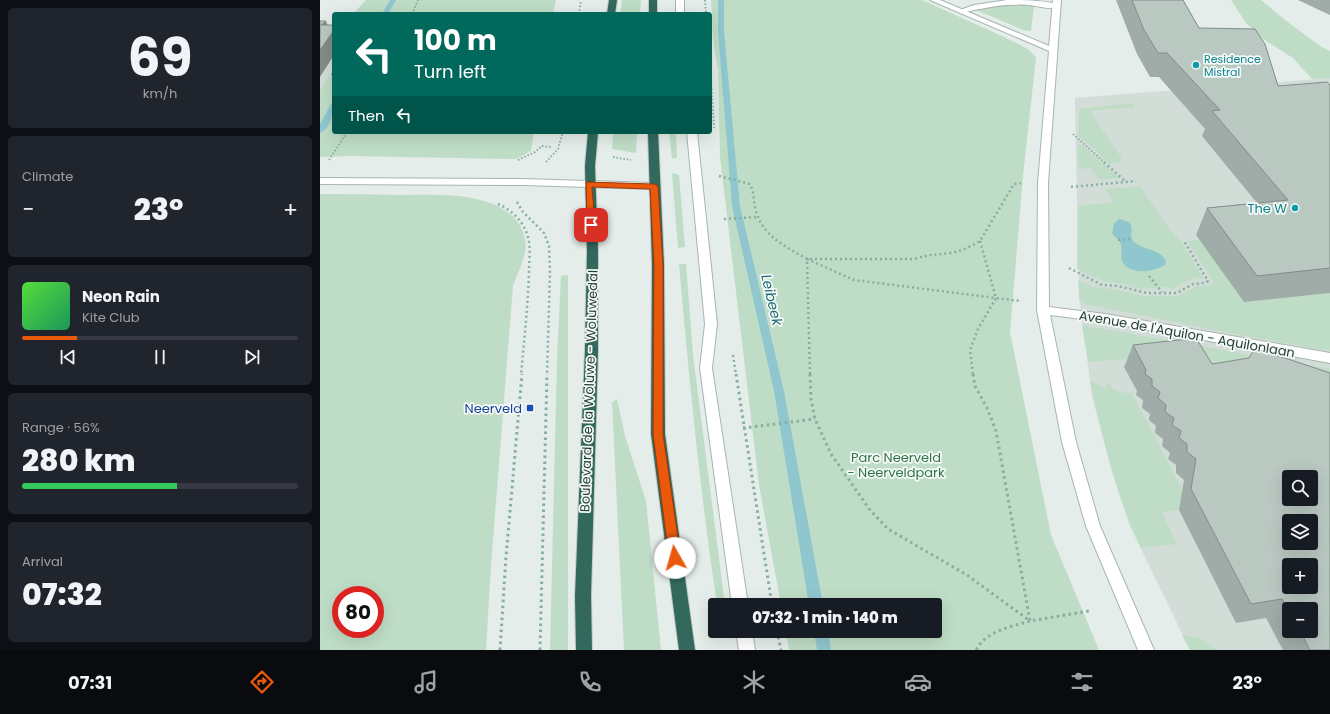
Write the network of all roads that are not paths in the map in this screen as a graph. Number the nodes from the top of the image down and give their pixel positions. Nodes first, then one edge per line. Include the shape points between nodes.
1 (613, 0) edge
2 (653, 0) edge
3 (680, 0) edge
4 (934, 0) edge
5 (1056, 3) edge
6 (961, 11) junction
7 (611, 12) edge
8 (653, 12) edge
9 (680, 12) edge
10 (1053, 50) junction
11 (593, 134) edge
12 (653, 134) edge
13 (692, 134) edge
14 (320, 181) edge
15 (588, 184) junction
16 (654, 186) junction
17 (1043, 310) junction
18 (1330, 358) edge
19 (739, 598) edge
20 (745, 638) edge
21 (584, 650) edge
22 (687, 650) edge
23 (747, 650) edge
24 (1146, 650) edge

1 - 7 highway
2 - 8 highway
3 - 9 street
4 - 6 street
5 - 6 street via 999,1
5 - 10 street
6 - 10 street
10 - 17 street via 1043,183
11 - 15 highway, Boulevard de la Woluwe - Woluwedal
12 - 16 highway
13 - 19 street via 711,324 706,368
14 - 15 street
15 - 16 street
15 - 21 highway, Boulevard de la Woluwe - Woluwedal via 593,266 583,596
16 - 22 highway via 658,265 658,434
17 - 18 street, Avenue de l'Aquilon - Aquilonlaan
17 - 24 street via 1069,442 1093,526
20 - 23 street

